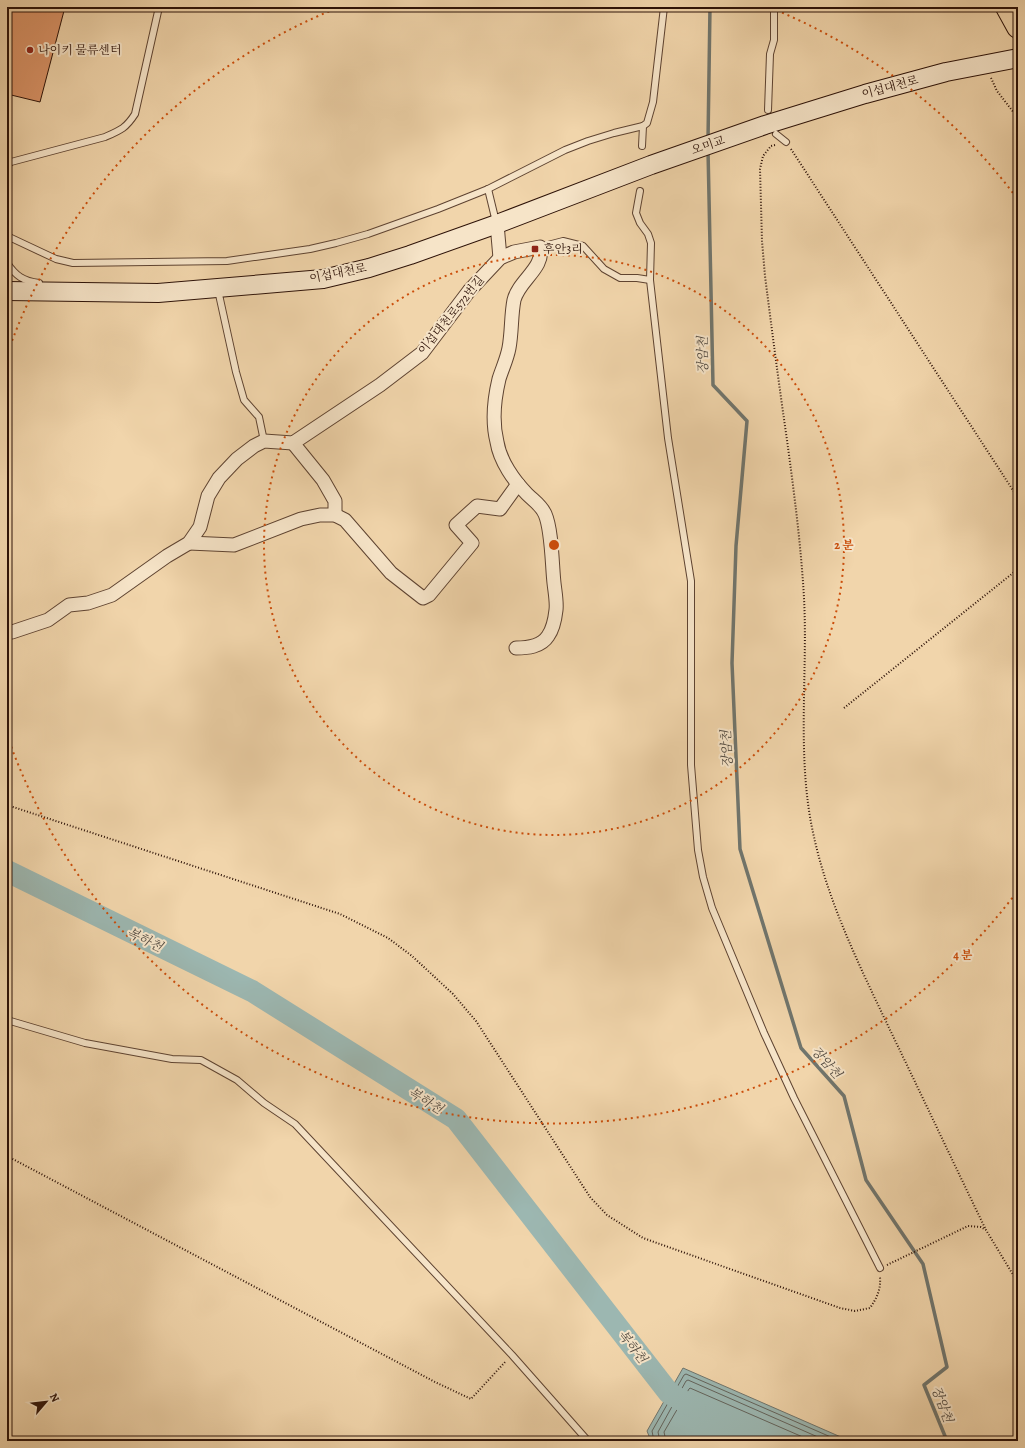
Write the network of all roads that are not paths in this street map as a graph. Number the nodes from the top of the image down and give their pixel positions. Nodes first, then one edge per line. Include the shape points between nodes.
1 (159, 7) edge
2 (664, 7) edge
3 (774, 7) edge
4 (1007, 7) edge
5 (1018, 27) edge
6 (1018, 58) edge
7 (770, 123) junction
8 (643, 126) junction
9 (786, 142) road end
10 (642, 146) dead end
11 (7, 165) edge
12 (651, 165) joint
13 (488, 189) junction
14 (640, 191) dead end
15 (497, 224) junction
16 (7, 236) edge
17 (540, 247) junction
18 (500, 258) junction
19 (7, 263) edge
20 (650, 280) junction
21 (218, 288) junction
22 (7, 291) edge
23 (79, 293) junction
24 (264, 441) junction
25 (293, 443) junction
26 (518, 484) junction
27 (335, 515) junction
28 (189, 543) junction
29 (7, 632) edge
30 (516, 648) dead end
31 (7, 1020) edge
32 (880, 1268) road end
33 (588, 1441) edge

1 - 11 lane via 134,114 127,125 105,137
2 - 8 lane via 653,102 647,123
3 - 7 lane via 774,40 770,54
4 - 5 highway
6 - 7 street, 이섭대천로 via 946,72
7 - 9 lane
7 - 12 street, 오미교
8 - 10 lane
8 - 13 lane via 565,150
12 - 15 street, 이섭대천로
13 - 15 lane
13 - 16 lane via 368,234 310,249 227,261 73,263 56,259
14 - 20 lane via 636,213 651,243
15 - 18 street
15 - 21 street, 이섭대천로 via 369,268 323,279
17 - 18 street, 이섭대천로572번길 via 514,252
17 - 20 lane via 563,242 583,246 604,269 620,278
17 - 26 street via 540,261 519,288 514,299 509,349 494,401 497,444
18 - 25 street, 이섭대천로572번길 via 469,291 422,353 380,386
19 - 23 lane via 13,273 28,282
20 - 32 lane via 668,438 691,581 691,765 698,850 703,877 712,908 764,1033
21 - 23 street, 이섭대천로 via 158,293
21 - 24 lane via 244,400 258,417
22 - 23 street, 이섭대천로
24 - 25 street
24 - 28 street via 237,459 219,478 208,496 200,527
25 - 27 street via 323,480 335,501
26 - 27 street via 500,509 477,506 456,525 472,543 429,595 423,598 391,573 345,520
26 - 30 street via 539,504 545,515 549,529 556,609 554,625 548,636 538,645
27 - 28 street via 301,519 234,545
28 - 29 street via 112,595 88,603 69,605 48,620
31 - 33 lane via 85,1043 172,1059 201,1060 237,1080 264,1103 295,1124 512,1354

